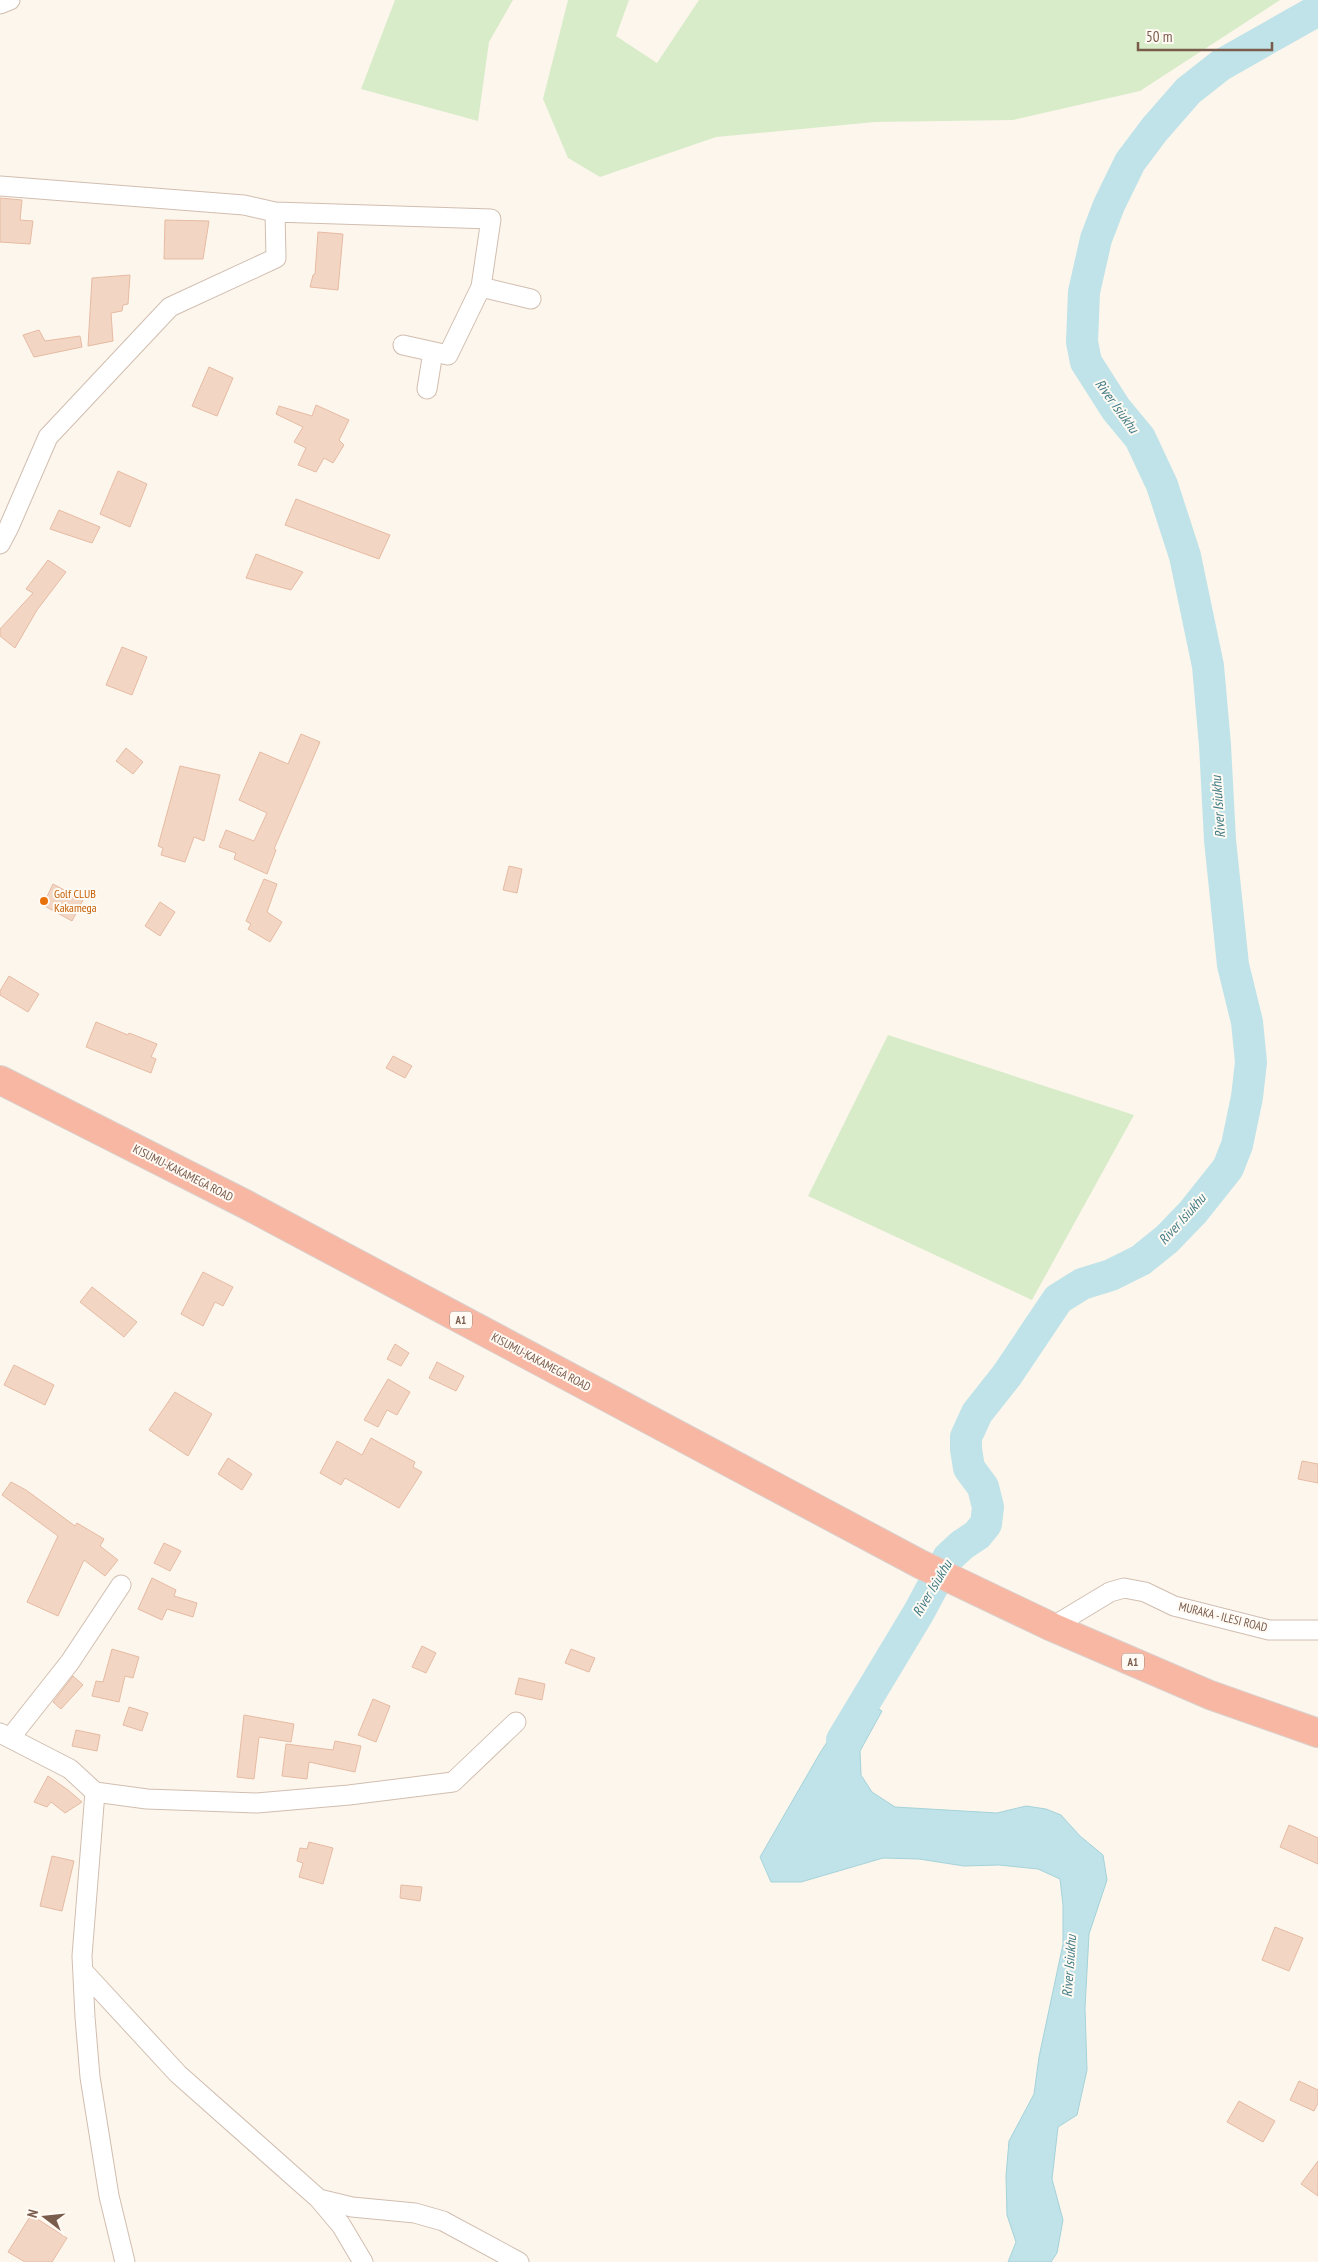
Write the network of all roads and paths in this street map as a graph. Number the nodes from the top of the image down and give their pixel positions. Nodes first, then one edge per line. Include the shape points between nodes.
1 (10, 0) edge
2 (0, 4) edge
3 (0, 186) edge
4 (275, 212) junction
5 (480, 287) junction
6 (531, 299) dead end
7 (403, 345) dead end
8 (433, 352) junction
9 (427, 389) dead end
10 (0, 544) edge
11 (0, 1080) edge
12 (120, 1585) dead end
13 (1052, 1627) junction
14 (1318, 1630) edge
15 (516, 1722) dead end
16 (1318, 1733) edge
17 (5, 1736) edge
18 (95, 1792) junction
19 (83, 1971) junction
20 (320, 2199) junction
21 (125, 2262) edge
22 (363, 2262) edge
23 (519, 2262) edge

1 - 2 street
3 - 4 street via 244,205
4 - 5 street via 491,219
4 - 10 street via 276,258 170,307 48,437
5 - 6 street
5 - 8 street via 448,355
7 - 8 street
8 - 9 street
11 - 13 highway, KISUMU-KAKAMEGA ROAD / A1 via 244,1204 920,1564
12 - 17 street via 70,1662
13 - 14 street, MURAKA - ILESI ROAD via 1110,1592 1124,1588 1145,1592 1174,1606 1269,1630
13 - 16 highway, A1 via 1210,1695
15 - 18 street via 453,1782 256,1803 147,1799
17 - 18 street via 70,1769
18 - 19 street
19 - 20 street via 178,2074
19 - 21 street via 90,2077 109,2196
20 - 22 street via 341,2225
20 - 23 street via 352,2207 414,2212 443,2221

